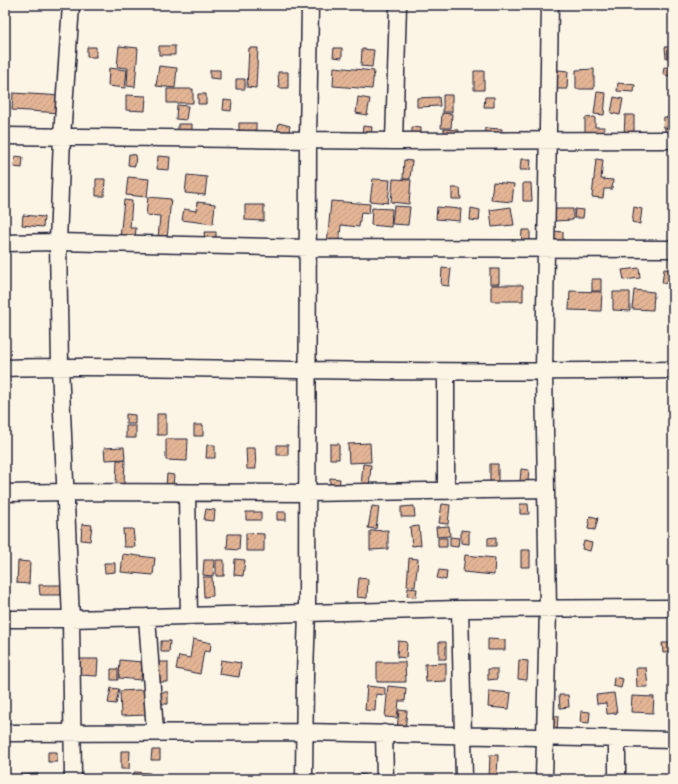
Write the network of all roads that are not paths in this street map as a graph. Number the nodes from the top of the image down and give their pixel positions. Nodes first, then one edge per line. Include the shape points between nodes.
1 (71, 5) edge
2 (310, 5) edge
3 (398, 5) edge
4 (550, 5) edge
5 (5, 136) edge
6 (62, 137) junction
7 (308, 140) junction
8 (673, 140) edge
9 (394, 141) junction
10 (549, 141) junction
11 (58, 242) junction
12 (5, 243) edge
13 (308, 248) junction
14 (546, 249) junction
15 (673, 249) edge
16 (60, 366) junction
17 (5, 368) edge
18 (308, 370) junction
19 (673, 370) edge
20 (446, 372) junction
21 (544, 372) junction
22 (546, 489) junction
23 (446, 491) junction
24 (66, 492) junction
25 (5, 493) edge
26 (187, 493) junction
27 (306, 493) junction
28 (460, 608) junction
29 (548, 608) junction
30 (673, 608) edge
31 (307, 612) junction
32 (188, 616) junction
33 (147, 617) junction
34 (5, 619) edge
35 (71, 619) junction
36 (73, 732) junction
37 (155, 732) junction
38 (305, 732) junction
39 (5, 733) edge
40 (384, 733) junction
41 (462, 735) junction
42 (545, 737) junction
43 (617, 739) junction
44 (673, 740) edge
45 (73, 779) edge
46 (304, 779) edge
47 (385, 779) edge
48 (464, 779) edge
49 (544, 779) edge
50 (617, 779) edge

1 - 6 street
2 - 7 street
3 - 9 street
4 - 10 street
5 - 6 street
6 - 7 street
6 - 11 street
7 - 9 street
7 - 13 street
8 - 10 street
9 - 10 street
10 - 14 street
11 - 12 street
11 - 13 street
11 - 16 street
13 - 14 street
13 - 18 street
14 - 15 street
14 - 21 street
16 - 17 street
16 - 18 street
16 - 24 street
18 - 20 street
18 - 27 street
19 - 21 street
20 - 21 street
20 - 23 street
21 - 22 street
22 - 23 street
22 - 29 street
23 - 27 street
24 - 25 street
24 - 26 street
24 - 35 street
26 - 27 street
26 - 32 street
27 - 31 street
28 - 29 street
28 - 31 street
28 - 41 street
29 - 30 street
29 - 42 street
31 - 32 street
31 - 38 street
32 - 33 street
33 - 35 street
33 - 37 street
34 - 35 street
35 - 36 street
36 - 37 street
36 - 39 street
36 - 45 street
37 - 38 street
38 - 40 street
38 - 46 street
40 - 41 street
40 - 47 street
41 - 42 street
41 - 48 street
42 - 43 street
42 - 49 street
43 - 44 street
43 - 50 street

